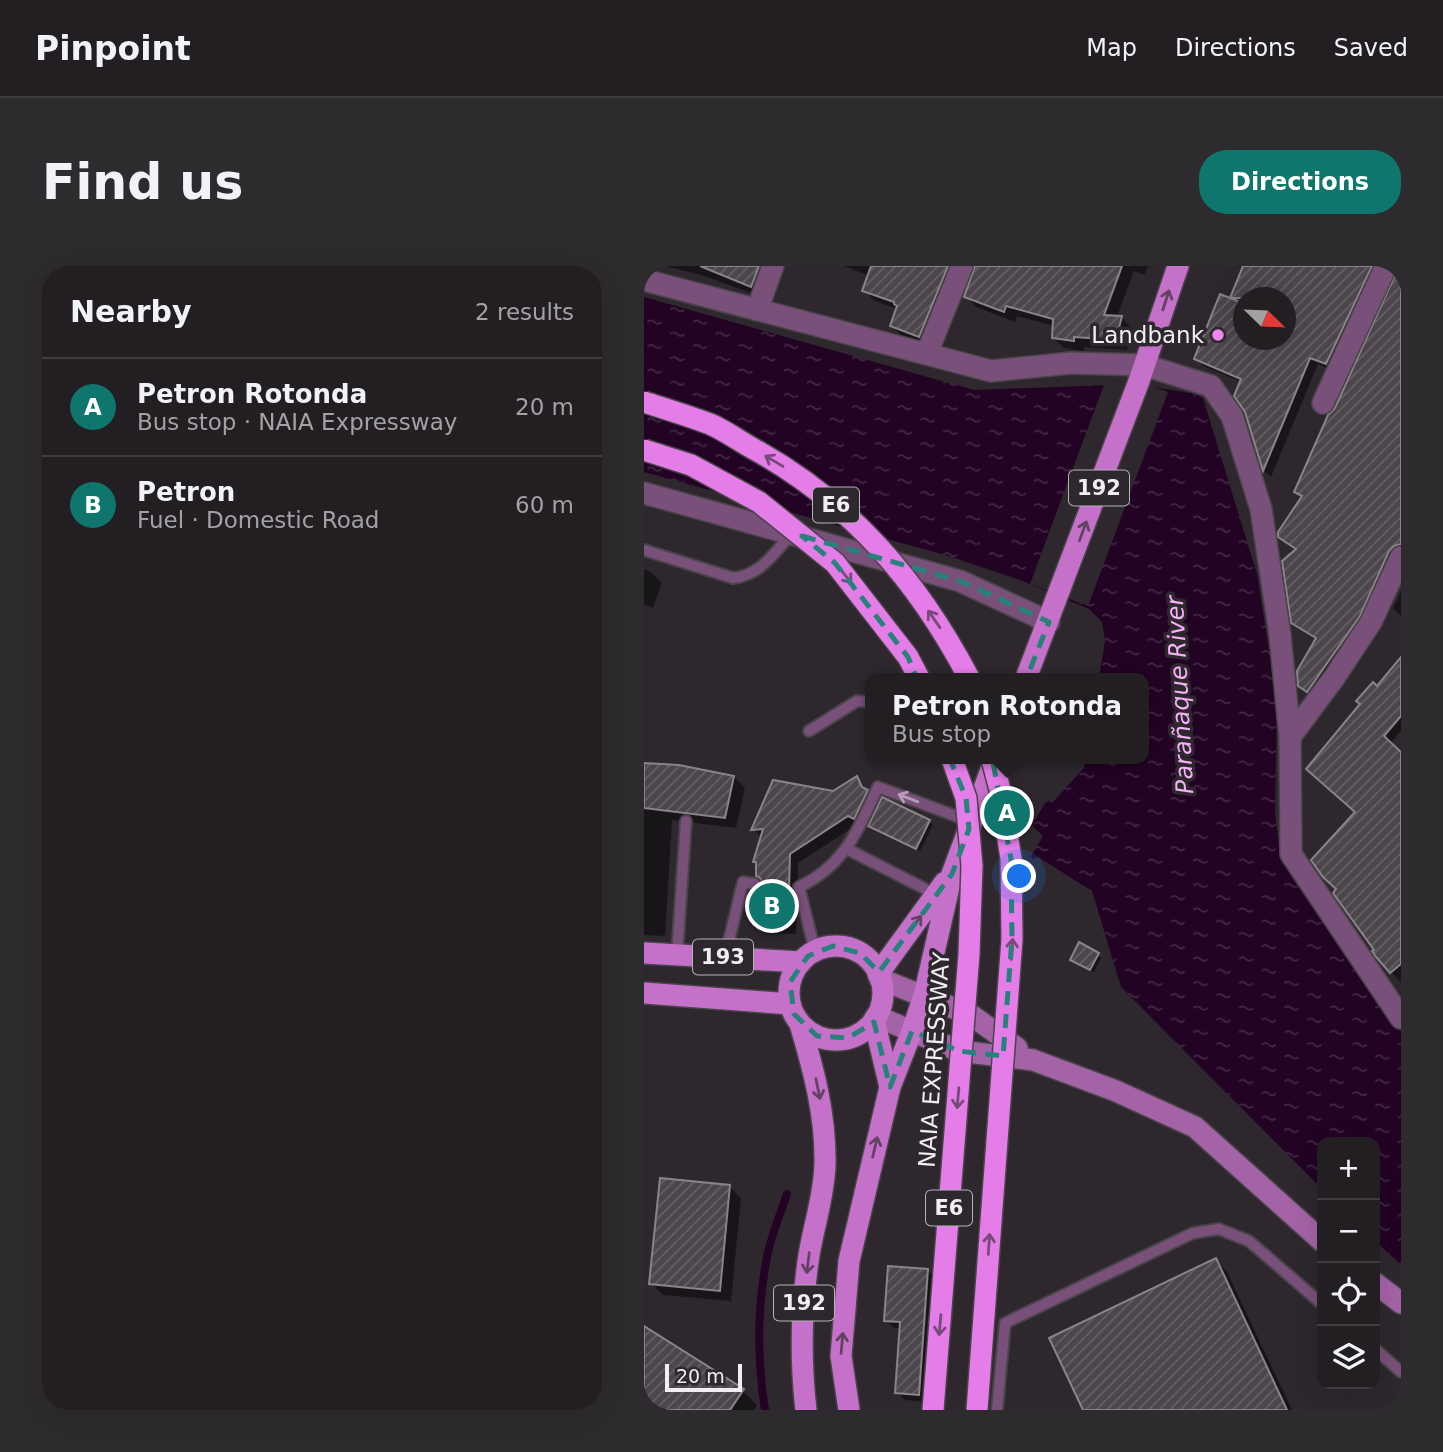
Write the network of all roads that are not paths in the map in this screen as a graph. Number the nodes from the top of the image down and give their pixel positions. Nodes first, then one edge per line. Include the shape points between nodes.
1 (773, 266) edge
2 (962, 266) edge
3 (1178, 266) edge
4 (1386, 266) edge
5 (644, 280) edge
6 (757, 310) junction
7 (928, 353) junction
8 (1142, 373) junction
9 (644, 402) edge
10 (1323, 403) dead end
11 (644, 450) edge
12 (644, 493) edge
13 (792, 533) junction
14 (644, 550) edge
15 (1401, 557) edge
16 (1049, 622) junction
17 (916, 673) edge
18 (966, 673) edge
19 (1028, 673) edge
20 (865, 702) edge
21 (809, 731) dead end
22 (1290, 737) junction
23 (954, 764) edge
24 (991, 764) edge
25 (994, 764) edge
26 (685, 821) dead end
27 (972, 822) junction
28 (847, 849) junction
29 (952, 874) junction
30 (755, 884) dead end
31 (937, 895) junction
32 (644, 953) edge
33 (677, 955) junction
34 (808, 956) junction
35 (725, 957) junction
36 (879, 976) junction
37 (644, 993) edge
38 (924, 996) junction
39 (790, 1004) junction
40 (875, 1018) junction
41 (1401, 1018) edge
42 (800, 1024) junction
43 (912, 1031) junction
44 (1033, 1060) junction
45 (890, 1087) junction
46 (1317, 1237) edge
47 (1380, 1287) edge
48 (1317, 1300) edge
49 (1401, 1304) edge
50 (1380, 1353) edge
51 (1401, 1372) edge
52 (806, 1410) edge
53 (849, 1410) edge
54 (933, 1410) edge
55 (976, 1410) edge
56 (997, 1410) edge

1 - 6 street
2 - 7 street
8 -> 3 main road, 192
4 - 10 street
5 - 6 street
6 - 7 street
7 - 8 street via 991,371 1071,363
16 -> 8 main road, 192
8 - 22 street via 1211,386 1232,416 1261,509
18 -> 9 highway, E6, bridge via 915,593 878,545 840,508 779,462 712,425
11 -> 17 highway, E6, bridge via 691,465 759,502 835,563
12 - 13 street
13 - 14 lane via 760,570 747,577 733,578
13 - 16 street via 960,581
15 - 22 street via 1371,622
16 - 19 main road, 192
20 - 21 lane via 857,701
22 - 41 street via 1291,854
23 -> 54 highway, NAIA EXPRESSWAY / E6, bridge via 966,798 972,866
24 - 27 main road, 192
55 -> 25 highway, E6, bridge via 1012,939 1011,859
26 - 33 lane
27 -> 28 lane via 878,787
27 - 29 main road, 192
28 - 31 lane
28 - 34 lane via 831,867 794,887
29 - 31 main road
29 - 38 main road, 192
30 - 35 lane via 743,882
36 -> 31 main road
32 - 33 main road, 193
33 - 35 main road, 193
34 - 35 main road, 193
34 - 36 main road via 833,946 851,949 867,958
34 - 39 main road via 790,982
36 - 38 street
36 - 40 main road via 882,992
37 - 39 main road, 193
38 - 43 main road, 192
38 - 44 street via 971,1015
39 - 42 main road, 192
40 - 42 main road via 858,1034 838,1040 817,1036
40 - 43 street
40 - 45 main road
42 -> 52 main road, 192 via 825,1130 824,1177 801,1332
43 - 44 street via 959,1051
43 - 45 main road, 192
44 - 46 street via 1195,1127
53 -> 45 main road, 192 via 841,1356 849,1261
47 - 49 street
48 - 56 lane via 1249,1241 1219,1229 1193,1233 1005,1324
50 - 51 lane

